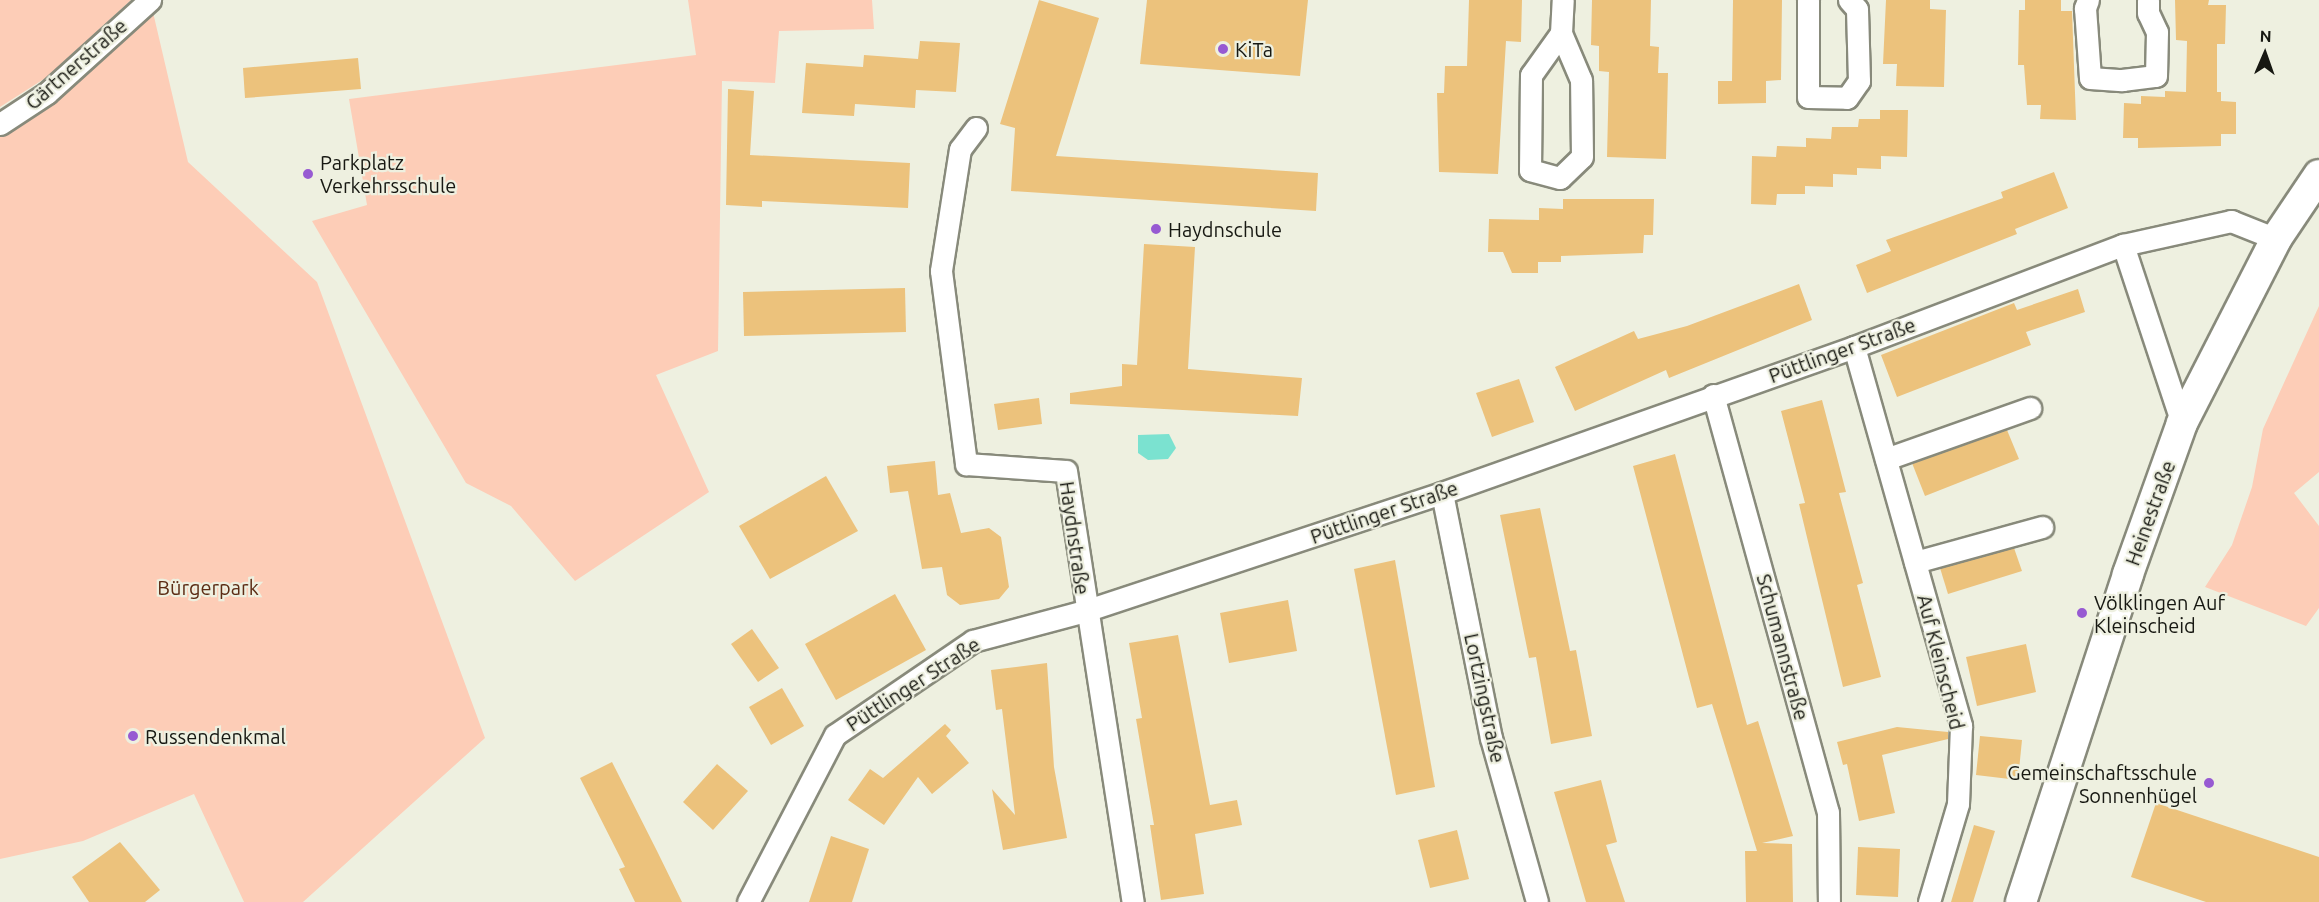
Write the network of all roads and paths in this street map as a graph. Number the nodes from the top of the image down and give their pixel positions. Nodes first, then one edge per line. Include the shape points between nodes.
1 (150, 0) edge
2 (1563, 0) edge
3 (1808, 0) edge
4 (1849, 0) edge
5 (2088, 0) edge
6 (2148, 0) edge
7 (1561, 33) junction
8 (0, 124) edge
9 (976, 128) dead end
10 (2319, 175) edge
11 (2276, 239) junction
12 (2123, 245) junction
13 (1854, 347) junction
14 (1713, 395) junction
15 (2030, 408) dead end
16 (2182, 423) junction
17 (1886, 459) junction
18 (1442, 492) junction
19 (2042, 527) dead end
20 (1915, 562) junction
21 (1086, 611) junction
22 (748, 902) edge
23 (1133, 902) edge
24 (1537, 902) edge
25 (1829, 902) edge
26 (1929, 902) edge
27 (2021, 902) edge

1 - 8 street, Gärtnerstraße via 46,93
2 - 7 street
3 - 4 street via 1808,97 1846,98 1858,81 1857,9
5 - 6 street via 2085,8 2090,78 2122,80 2156,76 2157,32 2148,13
7 - 7 street via 1531,75 1530,99 1530,170 1560,178 1582,157 1581,80
9 - 21 street, Haydnstraße via 960,149 941,271 966,464 1066,471
10 - 11 main road
11 - 12 street, Püttlinger Straße via 2231,221
11 - 16 main road, Heinestraße
12 - 13 street, Püttlinger Straße
12 - 16 street
13 - 14 street, Püttlinger Straße
13 - 17 street, Auf Kleinscheid
14 - 18 street, Püttlinger Straße
14 - 25 street, Schumannstraße via 1828,812
15 - 17 street
16 - 27 main road, Heinestraße via 2128,574
17 - 20 street, Auf Kleinscheid
18 - 21 street, Püttlinger Straße
18 - 24 street, Lortzingstraße via 1491,738
19 - 20 street
20 - 26 street, Auf Kleinscheid via 1961,726 1958,804
21 - 22 street, Püttlinger Straße via 973,640 835,735
21 - 23 street, Haydnstraße

